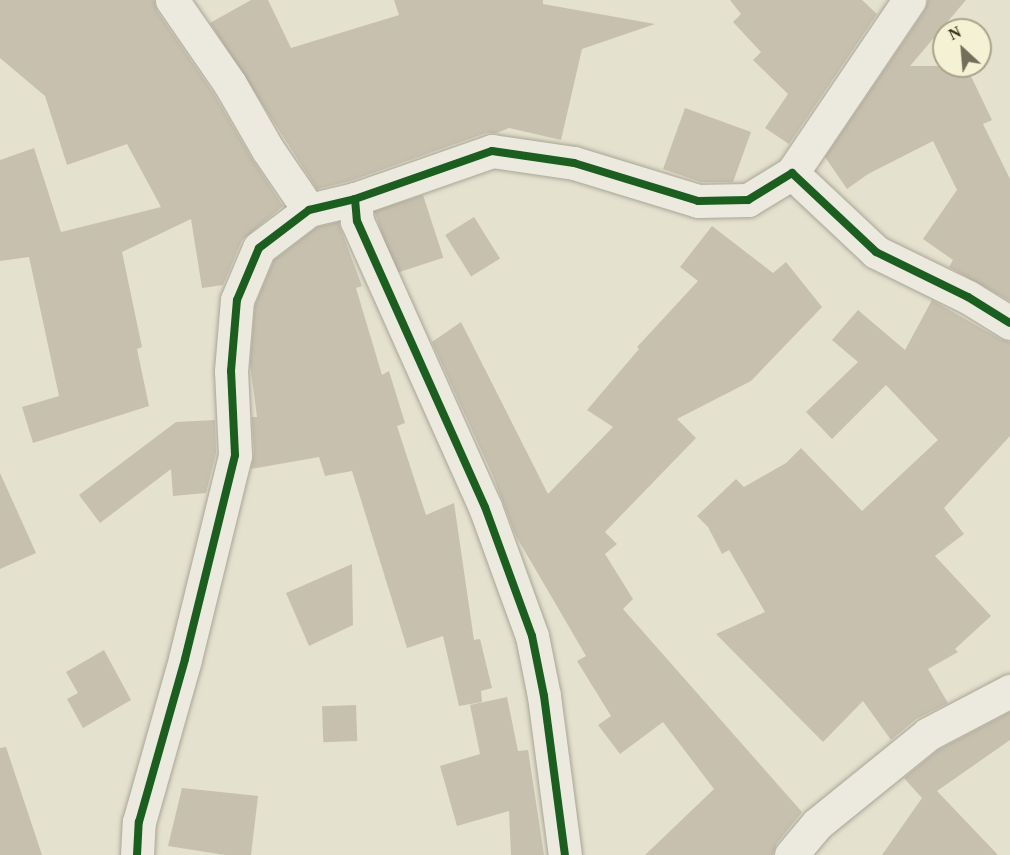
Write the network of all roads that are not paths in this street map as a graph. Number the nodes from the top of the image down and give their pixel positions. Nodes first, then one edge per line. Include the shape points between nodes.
1 (172, 0) edge
2 (202, 0) edge
3 (909, 0) edge
4 (195, 35) junction
5 (792, 173) junction
6 (355, 199) junction
7 (309, 210) junction
8 (1010, 322) edge
9 (1010, 691) edge
10 (137, 855) edge
11 (565, 855) edge
12 (791, 855) edge

1 - 4 street
2 - 4 street
3 - 5 street
4 - 7 street
5 - 6 street via 748,200 698,201 574,163 492,151
5 - 8 street via 876,252
6 - 7 street
6 - 11 street via 357,221 485,507 532,636
7 - 10 street via 259,249 237,300 231,371 235,455 185,659 139,822
9 - 12 street via 928,734 817,824

